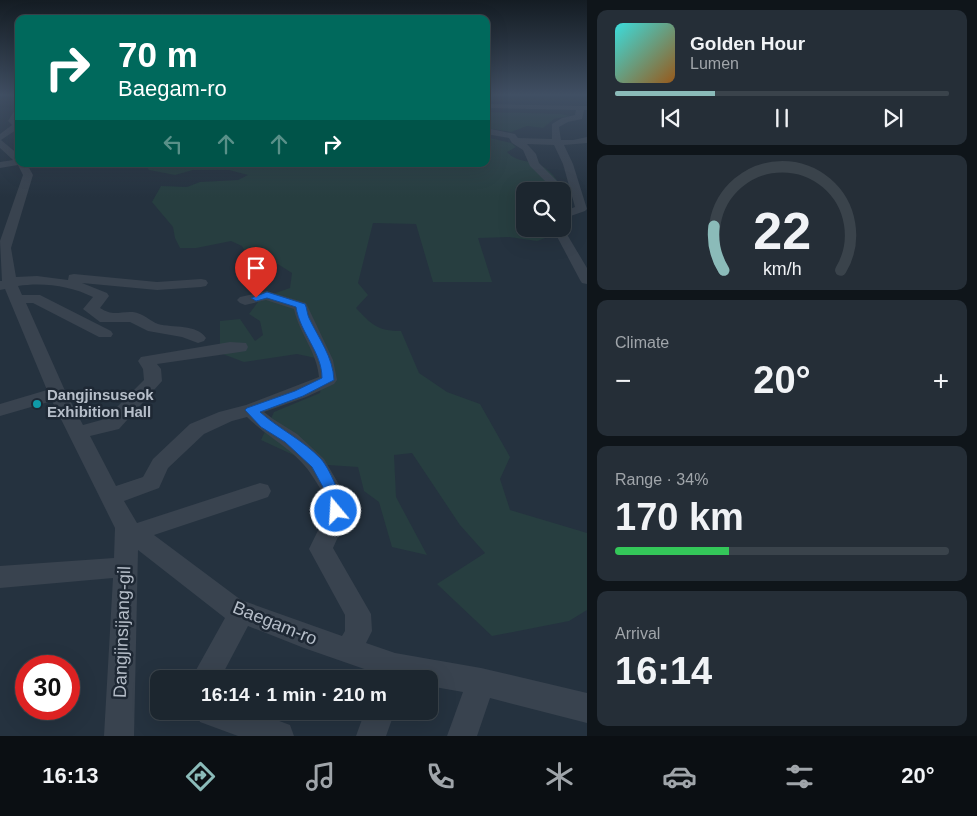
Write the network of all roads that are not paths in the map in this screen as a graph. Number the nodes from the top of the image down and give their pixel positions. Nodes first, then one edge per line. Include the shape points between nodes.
1 (14, 128) edge
2 (555, 128) edge
3 (490, 132) edge
4 (568, 133) dead end
5 (15, 138) edge
6 (587, 140) edge
7 (516, 141) junction
8 (558, 142) junction
9 (1, 143) edge
10 (15, 157) edge
11 (15, 163) edge
12 (0, 165) edge
13 (23, 167) edge
14 (552, 182) edge
15 (571, 200) edge
16 (581, 209) junction
17 (571, 213) edge
18 (563, 237) edge
19 (31, 280) junction
20 (587, 280) edge
21 (201, 283) dead end
22 (5, 284) edge
23 (16, 300) junction
24 (245, 300) dead end
25 (105, 334) dead end
26 (198, 338) dead end
27 (240, 347) dead end
28 (57, 393) junction
29 (0, 410) edge
30 (251, 410) junction
31 (78, 433) junction
32 (260, 491) dead end
33 (111, 497) junction
34 (131, 530) junction
35 (124, 567) junction
36 (0, 577) edge
37 (242, 612) junction
38 (349, 651) junction
39 (210, 670) edge
40 (389, 670) edge
41 (438, 677) edge
42 (481, 682) junction
43 (587, 708) edge
44 (235, 720) edge
45 (377, 720) edge
46 (119, 736) edge
47 (279, 736) edge
48 (371, 736) edge
49 (462, 736) edge

1 - 9 street
2 - 8 street
3 - 7 street via 512,136
4 - 8 street via 564,140
5 - 9 street
6 - 8 street
7 - 8 street
7 - 14 street via 526,148 534,164
8 - 16 street
9 - 10 street
11 - 12 street
13 - 22 street, Baegam-ro via 28,175 4,248
15 - 16 street
16 - 17 street
18 - 20 street
19 - 21 street via 51,276 157,286
19 - 22 street
19 - 26 street via 96,292 102,296 90,309 106,319 133,317 154,328
22 - 23 street, Baegam-ro
23 - 25 street via 35,298
23 - 28 street, Baegam-ro
24 - 30 street via 267,295 301,306 302,316 328,370 328,380
27 - 31 street via 227,346 213,351 159,357 147,362 152,369 153,381 112,424
28 - 29 street
28 - 31 street, Baegam-ro
30 - 33 street via 226,416 197,429 160,464 151,482
30 - 38 street via 317,464 337,500 335,519 321,548 358,614 358,630
31 - 33 street, Baegam-ro
32 - 34 street via 239,500
33 - 34 street, Baegam-ro
34 - 35 street, Dangjinsijang-gil
34 - 37 street, Baegam-ro
35 - 36 street
35 - 46 street, Dangjinsijang-gil
37 - 38 street, Baegam-ro
37 - 39 street
38 - 40 street, Baegam-ro
41 - 42 street, Baegam-ro
42 - 43 street, Baegam-ro
42 - 49 street
44 - 47 street
45 - 48 street

